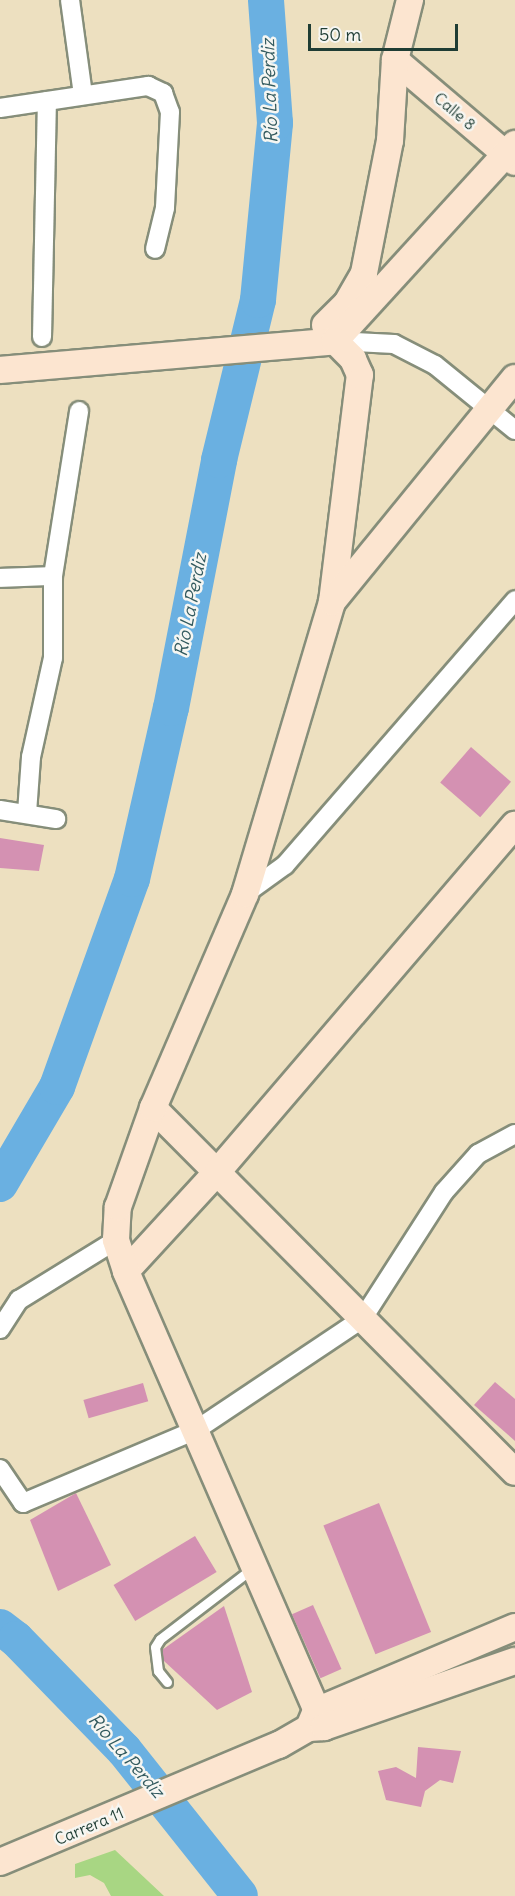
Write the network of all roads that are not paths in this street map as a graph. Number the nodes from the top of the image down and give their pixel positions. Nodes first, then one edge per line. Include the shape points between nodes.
1 (70, 0) edge
2 (410, 0) edge
3 (395, 60) junction
4 (83, 95) junction
5 (47, 101) junction
6 (0, 108) edge
7 (512, 153) edge
8 (155, 249) dead end
9 (42, 337) dead end
10 (316, 341) junction
11 (0, 370) edge
12 (515, 378) edge
13 (489, 408) junction
14 (79, 411) dead end
15 (515, 430) edge
16 (53, 576) junction
17 (0, 578) edge
18 (515, 600) edge
19 (332, 602) junction
20 (0, 810) edge
21 (27, 813) junction
22 (56, 819) dead end
23 (515, 825) edge
24 (245, 894) junction
25 (153, 1108) junction
26 (515, 1134) edge
27 (218, 1171) junction
28 (116, 1240) junction
29 (126, 1271) junction
30 (363, 1318) junction
31 (0, 1329) edge
32 (196, 1430) junction
33 (0, 1469) edge
34 (515, 1472) edge
35 (255, 1567) junction
36 (515, 1627) edge
37 (515, 1660) edge
38 (167, 1682) dead end
39 (316, 1722) junction
40 (0, 1862) edge

1 - 4 street
2 - 3 street
3 - 7 street, Calle 8
3 - 10 street via 390,141 364,273 347,303
4 - 5 street
4 - 8 street via 148,86 164,93 170,112 166,184
5 - 6 street
5 - 9 street
7 - 10 street
10 - 11 street
10 - 13 street via 394,344 435,365
10 - 19 street via 353,359 360,375
12 - 13 street
13 - 15 street
13 - 19 street
14 - 16 street
16 - 17 street
16 - 21 street via 53,658 31,757
18 - 24 street via 285,865
19 - 24 street
20 - 21 street
21 - 22 street
23 - 27 street
24 - 25 street
25 - 27 street
25 - 28 street via 118,1207
26 - 30 street via 478,1154 444,1192
27 - 29 street
27 - 30 street
28 - 29 street
28 - 31 street via 19,1300
29 - 32 street
30 - 32 street
30 - 34 street
32 - 33 street via 23,1503
32 - 35 street
35 - 38 lane via 160,1639 155,1647 159,1671
35 - 39 street
36 - 39 street, Carrera 11
37 - 39 street, Carrera 11
39 - 40 street, Carrera 11 via 279,1745

